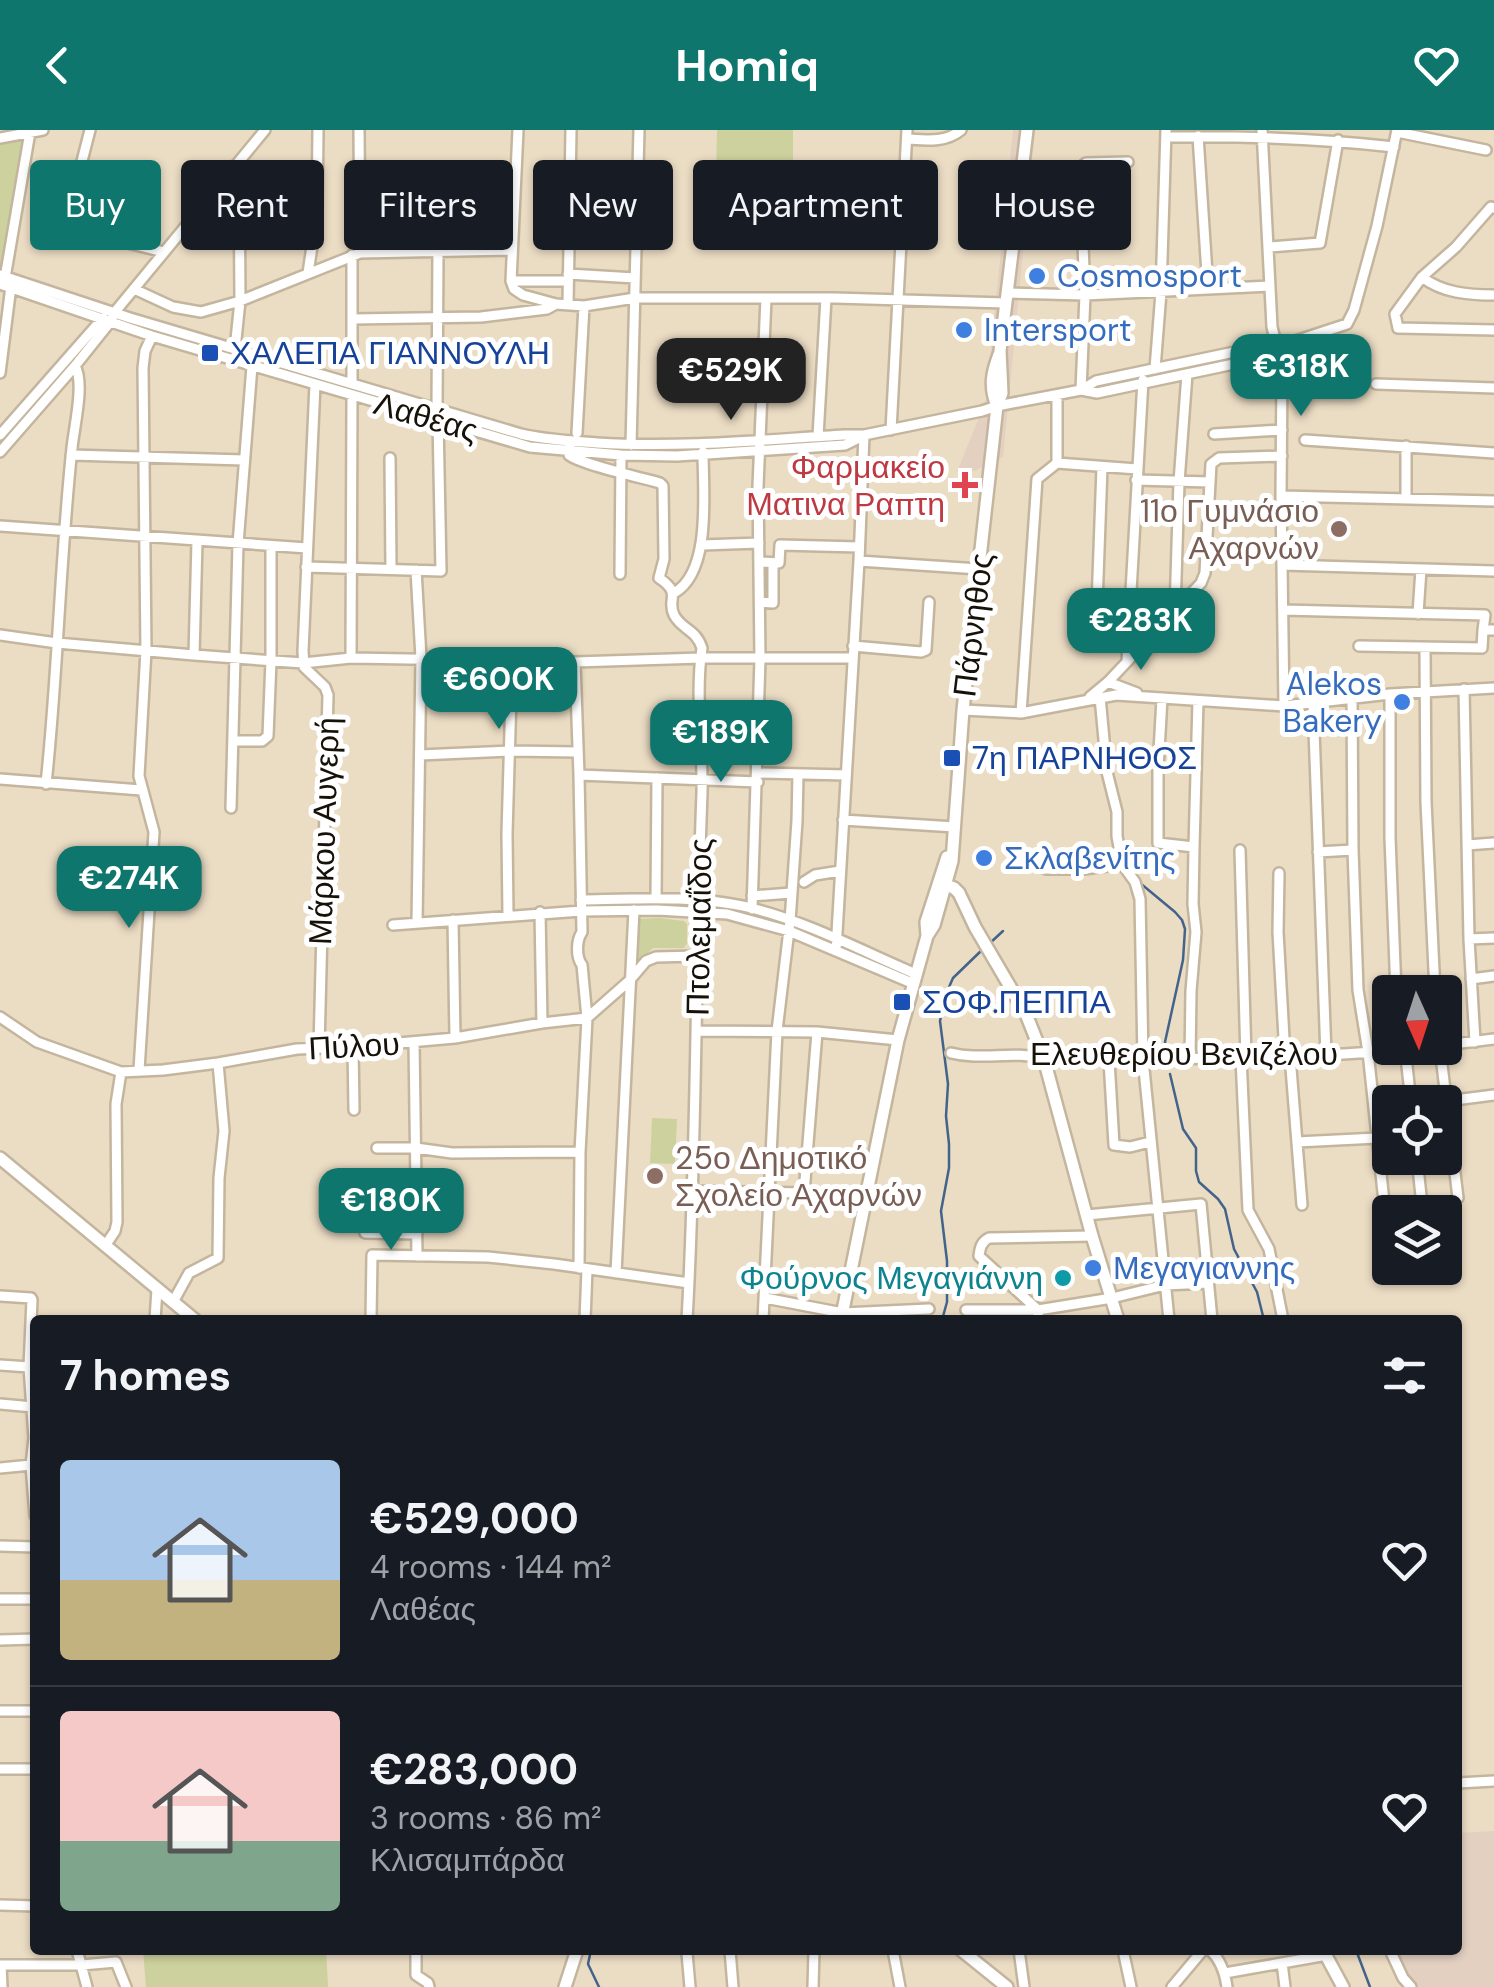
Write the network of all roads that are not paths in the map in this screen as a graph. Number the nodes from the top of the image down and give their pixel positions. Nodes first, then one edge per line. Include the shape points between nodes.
1 (43, 130) edge
2 (90, 130) edge
3 (265, 130) edge
4 (318, 130) edge
5 (359, 130) edge
6 (518, 130) edge
7 (572, 130) edge
8 (639, 130) edge
9 (961, 130) edge
10 (1027, 130) edge
11 (1397, 131) edge
12 (30, 132) edge
13 (1262, 133) edge
14 (907, 134) edge
15 (1166, 134) edge
16 (1198, 136) junction
17 (0, 138) edge
18 (1338, 140) junction
19 (1394, 147) junction
20 (1486, 150) dead end
21 (241, 160) edge
22 (1494, 208) edge
23 (513, 230) edge
24 (181, 232) edge
25 (1269, 247) junction
26 (240, 250) edge
27 (512, 250) joint
28 (1083, 250) edge
29 (164, 252) junction
30 (438, 252) junction
31 (356, 254) junction
32 (308, 273) junction
33 (1422, 277) junction
34 (568, 278) junction
35 (636, 278) junction
36 (5, 281) edge
37 (510, 281) junction
38 (1270, 286) junction
39 (134, 289) junction
40 (1208, 289) junction
41 (1161, 292) junction
42 (523, 295) junction
43 (1085, 295) junction
44 (1494, 295) edge
45 (635, 298) junction
46 (766, 298) junction
47 (826, 298) junction
48 (1006, 298) junction
49 (899, 299) junction
50 (240, 301) junction
51 (562, 304) junction
52 (584, 306) junction
53 (514, 313) junction
54 (438, 317) junction
55 (109, 318) junction
56 (352, 319) junction
57 (1494, 330) edge
58 (152, 336) junction
59 (1277, 347) junction
60 (235, 349) junction
61 (75, 366) junction
62 (252, 366) junction
63 (1149, 370) junction
64 (0, 373) edge
65 (1187, 374) junction
66 (1143, 383) junction
67 (315, 384) junction
68 (352, 384) junction
69 (1376, 384) dead end
70 (1494, 388) edge
71 (1080, 390) junction
72 (1058, 395) junction
73 (352, 396) junction
74 (997, 406) junction
75 (438, 414) junction
76 (891, 430) junction
77 (1282, 430) junction
78 (1214, 434) dead end
79 (0, 435) edge
80 (864, 435) junction
81 (818, 436) junction
82 (1306, 440) dead end
83 (572, 441) junction
84 (631, 445) junction
85 (761, 445) junction
86 (1406, 446) junction
87 (704, 450) junction
88 (0, 452) edge
89 (1494, 453) edge
90 (622, 454) junction
91 (71, 455) junction
92 (1282, 456) junction
93 (143, 457) junction
94 (390, 458) dead end
95 (244, 460) junction
96 (1057, 464) junction
97 (1102, 467) junction
98 (621, 471) junction
99 (1137, 474) junction
100 (1179, 482) junction
101 (1210, 482) junction
102 (1281, 496) junction
103 (1406, 499) junction
104 (1494, 501) edge
105 (0, 526) edge
106 (66, 532) junction
107 (146, 538) junction
108 (197, 542) junction
109 (759, 543) junction
110 (238, 544) junction
111 (702, 545) junction
112 (272, 546) junction
113 (859, 546) junction
114 (306, 548) junction
115 (859, 561) junction
116 (761, 562) junction
117 (773, 563) junction
118 (1282, 565) junction
119 (306, 567) junction
120 (350, 568) junction
121 (391, 569) junction
122 (979, 569) junction
123 (1421, 569) junction
124 (416, 570) junction
125 (1494, 571) edge
126 (620, 574) dead end
127 (674, 593) junction
128 (760, 602) junction
129 (929, 602) dead end
130 (1132, 605) junction
131 (1283, 610) junction
132 (1175, 611) junction
133 (1418, 614) junction
134 (1489, 630) edge
135 (0, 635) edge
136 (57, 642) junction
137 (1359, 646) dead end
138 (1425, 648) junction
139 (146, 650) junction
140 (852, 652) junction
141 (194, 655) junction
142 (235, 658) junction
143 (352, 658) junction
144 (422, 658) junction
145 (700, 658) junction
146 (760, 659) junction
147 (271, 660) junction
148 (512, 660) junction
149 (304, 662) junction
150 (575, 662) junction
151 (1127, 662) junction
152 (1108, 682) junction
153 (1494, 688) edge
154 (1464, 689) junction
155 (1425, 691) junction
156 (1390, 694) junction
157 (1100, 697) junction
158 (1352, 698) junction
159 (1164, 699) junction
160 (1198, 701) junction
161 (1076, 702) junction
162 (1313, 703) junction
163 (1284, 706) junction
164 (963, 710) junction
165 (1021, 713) junction
166 (234, 741) junction
167 (511, 751) junction
168 (577, 752) junction
169 (420, 755) junction
170 (580, 774) junction
171 (798, 774) junction
172 (846, 775) junction
173 (758, 777) junction
174 (657, 778) junction
175 (0, 780) edge
176 (702, 780) junction
177 (46, 784) junction
178 (141, 790) junction
179 (231, 808) dead end
180 (843, 820) junction
181 (955, 826) junction
182 (1494, 842) edge
183 (1467, 845) junction
184 (1194, 846) junction
185 (1240, 850) dead end
186 (1353, 850) junction
187 (1318, 852) junction
188 (1122, 864) junction
189 (1046, 869) dead end
190 (840, 871) junction
191 (1279, 873) dead end
192 (804, 882) dead end
193 (942, 883) junction
194 (790, 894) junction
195 (752, 896) junction
196 (656, 899) junction
197 (937, 902) junction
198 (581, 906) junction
199 (697, 906) junction
200 (752, 908) junction
201 (634, 910) junction
202 (540, 912) junction
203 (508, 915) junction
204 (970, 916) junction
205 (452, 920) junction
206 (416, 923) junction
207 (394, 925) dead end
208 (789, 926) junction
209 (1470, 938) junction
210 (1494, 938) edge
211 (836, 945) junction
212 (697, 956) junction
213 (1395, 975) edge
214 (1434, 975) edge
215 (1494, 976) edge
216 (1472, 978) junction
217 (914, 979) junction
218 (629, 981) junction
219 (0, 1017) edge
220 (587, 1018) junction
221 (542, 1022) junction
222 (697, 1031) junction
223 (777, 1031) junction
224 (818, 1032) junction
225 (455, 1038) junction
226 (898, 1040) junction
227 (1494, 1040) edge
228 (414, 1042) junction
229 (1475, 1042) junction
230 (1462, 1044) edge
231 (354, 1047) junction
232 (318, 1048) junction
233 (951, 1052) dead end
234 (1368, 1052) junction
235 (1372, 1052) edge
236 (1326, 1055) junction
237 (1288, 1056) junction
238 (1244, 1058) junction
239 (1044, 1059) junction
240 (1143, 1059) junction
241 (1190, 1059) junction
242 (1108, 1060) junction
243 (218, 1064) junction
244 (139, 1070) junction
245 (121, 1072) junction
246 (1372, 1090) edge
247 (1494, 1095) edge
248 (1462, 1099) edge
249 (354, 1110) dead end
250 (1372, 1138) edge
251 (1150, 1142) junction
252 (1297, 1142) junction
253 (377, 1148) dead end
254 (416, 1148) junction
255 (580, 1152) junction
256 (0, 1158) edge
257 (691, 1191) junction
258 (769, 1192) junction
259 (804, 1193) junction
260 (866, 1194) junction
261 (1302, 1205) dead end
262 (1157, 1209) junction
263 (1087, 1215) junction
264 (365, 1233) dead end
265 (417, 1234) junction
266 (1092, 1236) junction
267 (105, 1246) junction
268 (418, 1256) junction
269 (583, 1268) junction
270 (616, 1273) junction
271 (1208, 1282) junction
272 (689, 1284) junction
273 (1165, 1286) junction
274 (156, 1288) junction
275 (0, 1296) edge
276 (765, 1298) junction
277 (1112, 1298) junction
278 (173, 1302) junction
279 (928, 1309) dead end
280 (966, 1310) dead end
281 (32, 1315) edge
282 (155, 1315) edge
283 (189, 1315) edge
284 (371, 1315) edge
285 (585, 1315) edge
286 (687, 1315) edge
287 (763, 1315) edge
288 (838, 1315) edge
289 (842, 1315) edge
290 (848, 1315) edge
291 (1038, 1315) edge
292 (1117, 1315) edge
293 (1168, 1315) edge
294 (1211, 1315) edge
295 (1282, 1315) edge
296 (30, 1348) edge
297 (0, 1365) edge
298 (29, 1367) junction
299 (30, 1374) edge
300 (0, 1404) edge
301 (30, 1406) edge
302 (30, 1465) edge
303 (0, 1468) edge
304 (0, 1546) edge
305 (30, 1546) edge
306 (30, 1598) edge
307 (0, 1599) edge
308 (30, 1639) edge
309 (0, 1640) edge
310 (0, 1711) edge
311 (30, 1711) edge
312 (0, 1769) edge
313 (30, 1769) edge
314 (1494, 1781) edge
315 (1462, 1783) edge
316 (0, 1905) edge
317 (30, 1906) edge
318 (78, 1955) edge
319 (416, 1955) edge
320 (575, 1955) edge
321 (688, 1955) edge
322 (730, 1955) edge
323 (814, 1955) edge
324 (895, 1955) edge
325 (974, 1955) edge
326 (1020, 1955) edge
327 (1124, 1955) edge
328 (1202, 1955) edge
329 (1214, 1955) edge
330 (1316, 1955) edge
331 (1326, 1955) edge
332 (1392, 1955) edge
333 (1282, 1963) junction
334 (1, 1965) edge
335 (82, 1965) junction
336 (1225, 1973) junction
337 (999, 1985) edge
338 (2, 1987) edge
339 (88, 1987) edge
340 (126, 1987) edge
341 (430, 1987) edge
342 (565, 1987) edge
343 (690, 1987) edge
344 (733, 1987) edge
345 (813, 1987) edge
346 (900, 1987) edge
347 (1024, 1987) edge
348 (1131, 1987) edge
349 (1172, 1987) edge
350 (1227, 1987) edge
351 (1284, 1987) edge
352 (1343, 1987) edge
353 (1411, 1987) edge

1 - 12 street
2 - 29 street via 71,222 75,230
3 - 21 street
4 - 32 street
5 - 31 street
6 - 23 street
7 - 34 street
8 - 35 street
9 - 14 street via 932,140
10 - 48 main road, Πάρνηθος
11 - 19 street
11 - 20 street
12 - 17 street
12 - 36 street
13 - 16 street
13 - 18 street
13 - 25 street
14 - 49 street
15 - 16 street
15 - 41 street
16 - 40 street
18 - 19 street
18 - 25 street via 1320,244
19 - 59 street via 1352,317 1339,328
22 - 33 street
24 - 29 street
25 - 38 street
26 - 50 street
27 - 30 street
27 - 37 street
28 - 43 street
29 - 39 street
30 - 31 street
30 - 54 street
31 - 32 street
31 - 56 street
32 - 50 street
33 - 44 street via 1460,293
33 - 57 street via 1394,314 1398,328
34 - 35 street
34 - 37 street
34 - 51 street
35 - 45 street
36 - 55 street, Λαθέας
36 - 64 street
37 - 42 street
38 - 40 street
38 - 59 street
39 - 50 street via 186,312
39 - 55 street
40 - 41 street
41 - 43 street
41 - 63 street
42 - 51 street
42 - 53 street
43 - 48 street
43 - 71 street
45 - 46 street
45 - 52 street
45 - 84 street
46 - 47 street
46 - 85 street
47 - 49 street
47 - 81 street
48 - 49 street
48 - 74 main road, Πάρνηθος
49 - 76 street
50 - 60 street
51 - 52 street
51 - 53 street
52 - 83 street
53 - 54 street
54 - 56 street
54 - 75 street
55 - 58 street, Λαθέας
55 - 60 street, Λαθέας
55 - 61 street
55 - 79 street
56 - 68 street
58 - 62 street, Λαθέας
58 - 93 street via 145,351
59 - 63 street
59 - 65 street via 1262,358
59 - 77 street
60 - 68 street, Λαθέας
61 - 88 street
61 - 91 street
62 - 67 street, Λαθέας
62 - 95 street
63 - 66 street
63 - 71 street
65 - 66 street
65 - 100 street
66 - 71 street
66 - 99 street
67 - 73 street, Λαθέας
67 - 114 street
68 - 75 street, Λαθέας
69 - 70 street
71 - 72 street, Λαθέας
72 - 74 street, Λαθέας
72 - 96 street
73 - 75 street, Λαθέας
73 - 120 street
74 - 76 street, Λαθέας
74 - 122 main road, Πάρνηθος
75 - 83 street, Λαθέας
75 - 124 street via 441,571
76 - 80 street, Λαθέας
77 - 78 street
77 - 92 street
80 - 81 street, Λαθέας
80 - 85 street, Λαθέας via 845,445
80 - 113 street
81 - 85 street, Λαθέας
82 - 86 street
83 - 84 street, Λαθέας
83 - 90 street, Λαθέας
83 - 98 street via 569,455 576,460
84 - 87 street, Λαθέας
85 - 87 street, Λαθέας
85 - 109 street
86 - 89 street
86 - 103 street
87 - 90 street, Λαθέας
87 - 111 street
90 - 98 street
91 - 93 street
91 - 106 street
92 - 101 street via 1218,458
92 - 102 street
93 - 95 street
93 - 107 street
94 - 121 street
95 - 110 street
96 - 97 street
96 - 165 street via 1036,479
97 - 99 street
97 - 130 street via 1097,605
98 - 126 street
98 - 127 street, Πτολεμαΐδος via 664,486 659,578
99 - 100 street
99 - 130 street
100 - 101 street
100 - 132 street
101 - 132 street via 1204,573
102 - 103 street
102 - 118 street
103 - 104 street
105 - 106 street
106 - 107 street
106 - 136 street
107 - 108 street
107 - 139 street
108 - 110 street
108 - 141 street
109 - 111 street
109 - 116 street
110 - 112 street
110 - 142 street
111 - 127 street via 688,580
112 - 114 street
112 - 147 street
113 - 115 street
113 - 117 street via 780,546 779,563
114 - 119 street
115 - 122 street
115 - 140 street
116 - 117 street
116 - 128 street
117 - 128 street via 773,602
118 - 123 street
118 - 131 street
119 - 120 street
119 - 149 street
120 - 121 street
120 - 143 street
121 - 124 street
122 - 164 main road, Πάρνηθος
123 - 125 street
123 - 133 street
124 - 144 street
127 - 145 street, Πτολεμαΐδος via 672,612 700,640
128 - 146 street
129 - 140 street via 926,650
130 - 151 street
131 - 133 street
131 - 163 street
132 - 151 street
133 - 134 street via 1484,615
134 - 138 street via 1482,648
135 - 136 street
136 - 139 street
136 - 177 street
137 - 138 street
138 - 155 street
139 - 141 street
139 - 178 street
140 - 146 street
140 - 172 street
141 - 142 street
142 - 147 street
142 - 166 street
143 - 144 street
143 - 149 street
144 - 148 street
144 - 169 street
145 - 146 street
145 - 150 street
145 - 176 street, Πτολεμαΐδος
146 - 173 street
147 - 149 street
147 - 166 street via 268,736 262,742
148 - 150 street
148 - 167 street
149 - 232 street, Μάρκου Αυγερή via 328,695
150 - 168 street
151 - 152 street
152 - 159 street
152 - 161 street
153 - 154 street
154 - 155 street
154 - 183 street
155 - 156 street
155 - 214 street
156 - 158 street
156 - 213 street
157 - 159 street
157 - 161 street
157 - 188 street
158 - 162 street
158 - 186 street
159 - 160 street
159 - 184 street via 1158,843
160 - 163 street
160 - 184 street
161 - 165 street
162 - 163 street
162 - 187 street
164 - 165 street
164 - 181 main road, Πάρνηθος
166 - 179 street
167 - 168 street
167 - 169 street
167 - 203 street
168 - 170 street
169 - 206 street
170 - 174 street
170 - 198 street
171 - 172 street
171 - 173 street
171 - 194 street
172 - 180 street
173 - 176 street
173 - 195 street
174 - 176 street
174 - 196 street
175 - 177 street
176 - 199 street, Πτολεμαΐδος
177 - 178 street
178 - 244 street via 154,832
180 - 181 street
180 - 190 street
181 - 193 main road, Πάρνηθος
182 - 183 street
183 - 209 street
184 - 241 street
185 - 238 street
186 - 187 street
186 - 234 street via 1358,990
187 - 236 street
188 - 189 street
188 - 240 street via 1140,899
190 - 192 street
190 - 211 street
191 - 237 street
193 - 197 main road, Πάρνηθος
193 - 204 main road via 959,893
194 - 195 street
194 - 208 street
195 - 200 street
196 - 198 street
196 - 199 street
197 - 204 main road
197 - 217 main road, Πάρνηθος
198 - 201 street
198 - 202 street
198 - 220 street via 578,959
199 - 200 street
199 - 201 street
199 - 208 street
199 - 212 street, Πτολεμαΐδος
200 - 208 street
201 - 218 street
202 - 203 street
202 - 221 street
203 - 205 street
204 - 239 main road
205 - 206 street
205 - 225 street
206 - 207 street
208 - 211 street
208 - 223 street
209 - 210 street
209 - 216 street
211 - 217 street
212 - 218 street via 652,958
212 - 222 street, Πτολεμαΐδος
215 - 216 street
216 - 229 street
217 - 226 main road, Πάρνηθος
218 - 220 street
218 - 270 street
219 - 245 street, Πύλου via 37,1042
220 - 221 street, Πύλου
220 - 255 street
221 - 225 street, Πύλου
222 - 223 street
222 - 257 street, Πτολεμαΐδος
223 - 224 street
223 - 258 street
224 - 226 street
224 - 259 street
225 - 228 street, Πύλου
226 - 260 main road, Πάρνηθος
227 - 229 street
228 - 231 street, Πύλου
228 - 254 street
229 - 230 street
231 - 232 street, Πύλου
231 - 249 street
232 - 243 street, Πύλου
233 - 239 street, Ελευθερίου Βενιζέλου
234 - 235 street, Ελευθερίου Βενιζέλου
234 - 236 street, Ελευθερίου Βενιζέλου
234 - 246 street
236 - 237 street, Ελευθερίου Βενιζέλου
237 - 238 street, Ελευθερίου Βενιζέλου
237 - 252 street
238 - 241 street, Ελευθερίου Βενιζέλου
238 - 295 street via 1248,1210 1269,1249
239 - 242 street, Ελευθερίου Βενιζέλου
239 - 263 main road
240 - 241 street, Ελευθερίου Βενιζέλου
240 - 242 street, Ελευθερίου Βενιζέλου
240 - 251 street
242 - 251 street via 1114,1145
243 - 244 street, Πύλου
243 - 278 street via 224,1131 218,1258 189,1273
244 - 245 street, Πύλου
245 - 267 street via 118,1222
247 - 248 street
250 - 252 street
251 - 262 street
252 - 261 street
253 - 254 street
254 - 255 street
254 - 265 street
255 - 269 street
256 - 267 main road
257 - 258 street
257 - 272 street, Πτολεμαΐδος
258 - 259 street
258 - 276 street
259 - 260 street
260 - 289 main road, Πάρνηθος
262 - 263 street
262 - 271 street via 1201,1204
262 - 273 street
263 - 266 main road
264 - 265 street
265 - 268 street
266 - 277 main road
266 - 291 street via 984,1241 979,1256
267 - 274 main road
268 - 269 street
268 - 284 street via 372,1255
269 - 270 street
269 - 285 street
270 - 272 street
271 - 273 street
271 - 294 street
272 - 286 street, Πτολεμαΐδος
273 - 277 street
273 - 293 street
274 - 278 main road
274 - 282 street
275 - 281 street via 31,1298
276 - 287 street
276 - 288 street
277 - 291 street
277 - 292 main road
278 - 283 main road
279 - 290 street
280 - 291 street
296 - 298 street
297 - 298 street
298 - 299 street
300 - 301 street
302 - 303 street
304 - 305 street
306 - 307 street
308 - 309 street
310 - 311 street
312 - 313 street
314 - 315 street
316 - 317 street
318 - 335 street
319 - 341 street via 416,1974
320 - 342 main road
321 - 343 street
322 - 344 street
323 - 345 street
324 - 346 street
325 - 337 main road
326 - 347 street
327 - 348 street
328 - 349 street
329 - 336 street
330 - 333 street
331 - 352 main road
332 - 353 street
333 - 336 street
333 - 351 street
334 - 335 street
334 - 338 street
335 - 339 street
335 - 340 street via 116,1962
336 - 350 street

